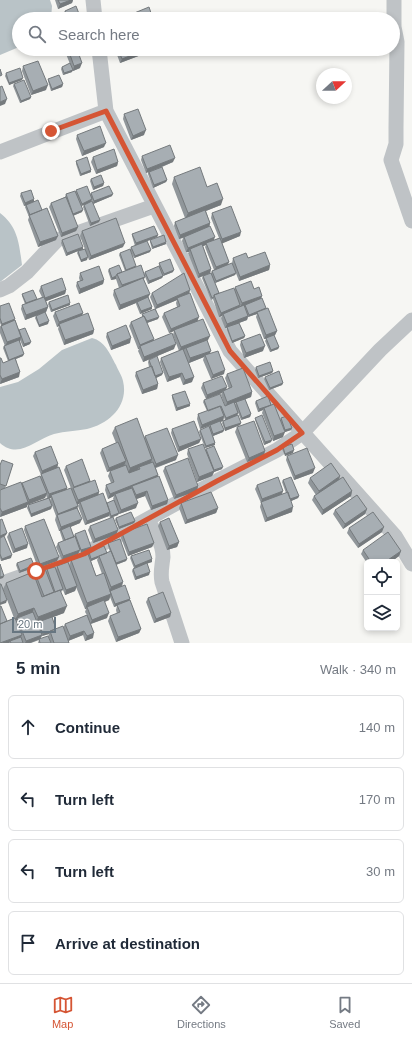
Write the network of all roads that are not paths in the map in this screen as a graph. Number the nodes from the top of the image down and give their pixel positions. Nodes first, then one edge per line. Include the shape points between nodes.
1 (93, 0) edge
2 (394, 0) edge
3 (95, 12) edge
4 (394, 12) edge
5 (100, 56) edge
6 (397, 56) edge
7 (106, 111) junction
8 (0, 152) edge
9 (154, 206) junction
10 (412, 221) edge
11 (0, 290) edge
12 (412, 320) edge
13 (302, 433) junction
14 (147, 520) junction
15 (412, 564) edge
16 (0, 584) edge
17 (182, 643) edge

1 - 3 street
2 - 4 street
5 - 7 street
6 - 10 street via 396,144 392,160
7 - 8 street
7 - 9 street
9 - 11 street via 56,240 28,272
9 - 13 street via 230,351
12 - 13 street via 380,350
13 - 14 street via 277,450
13 - 15 street via 394,536
14 - 16 street via 84,554
14 - 17 street via 162,546 162,582

